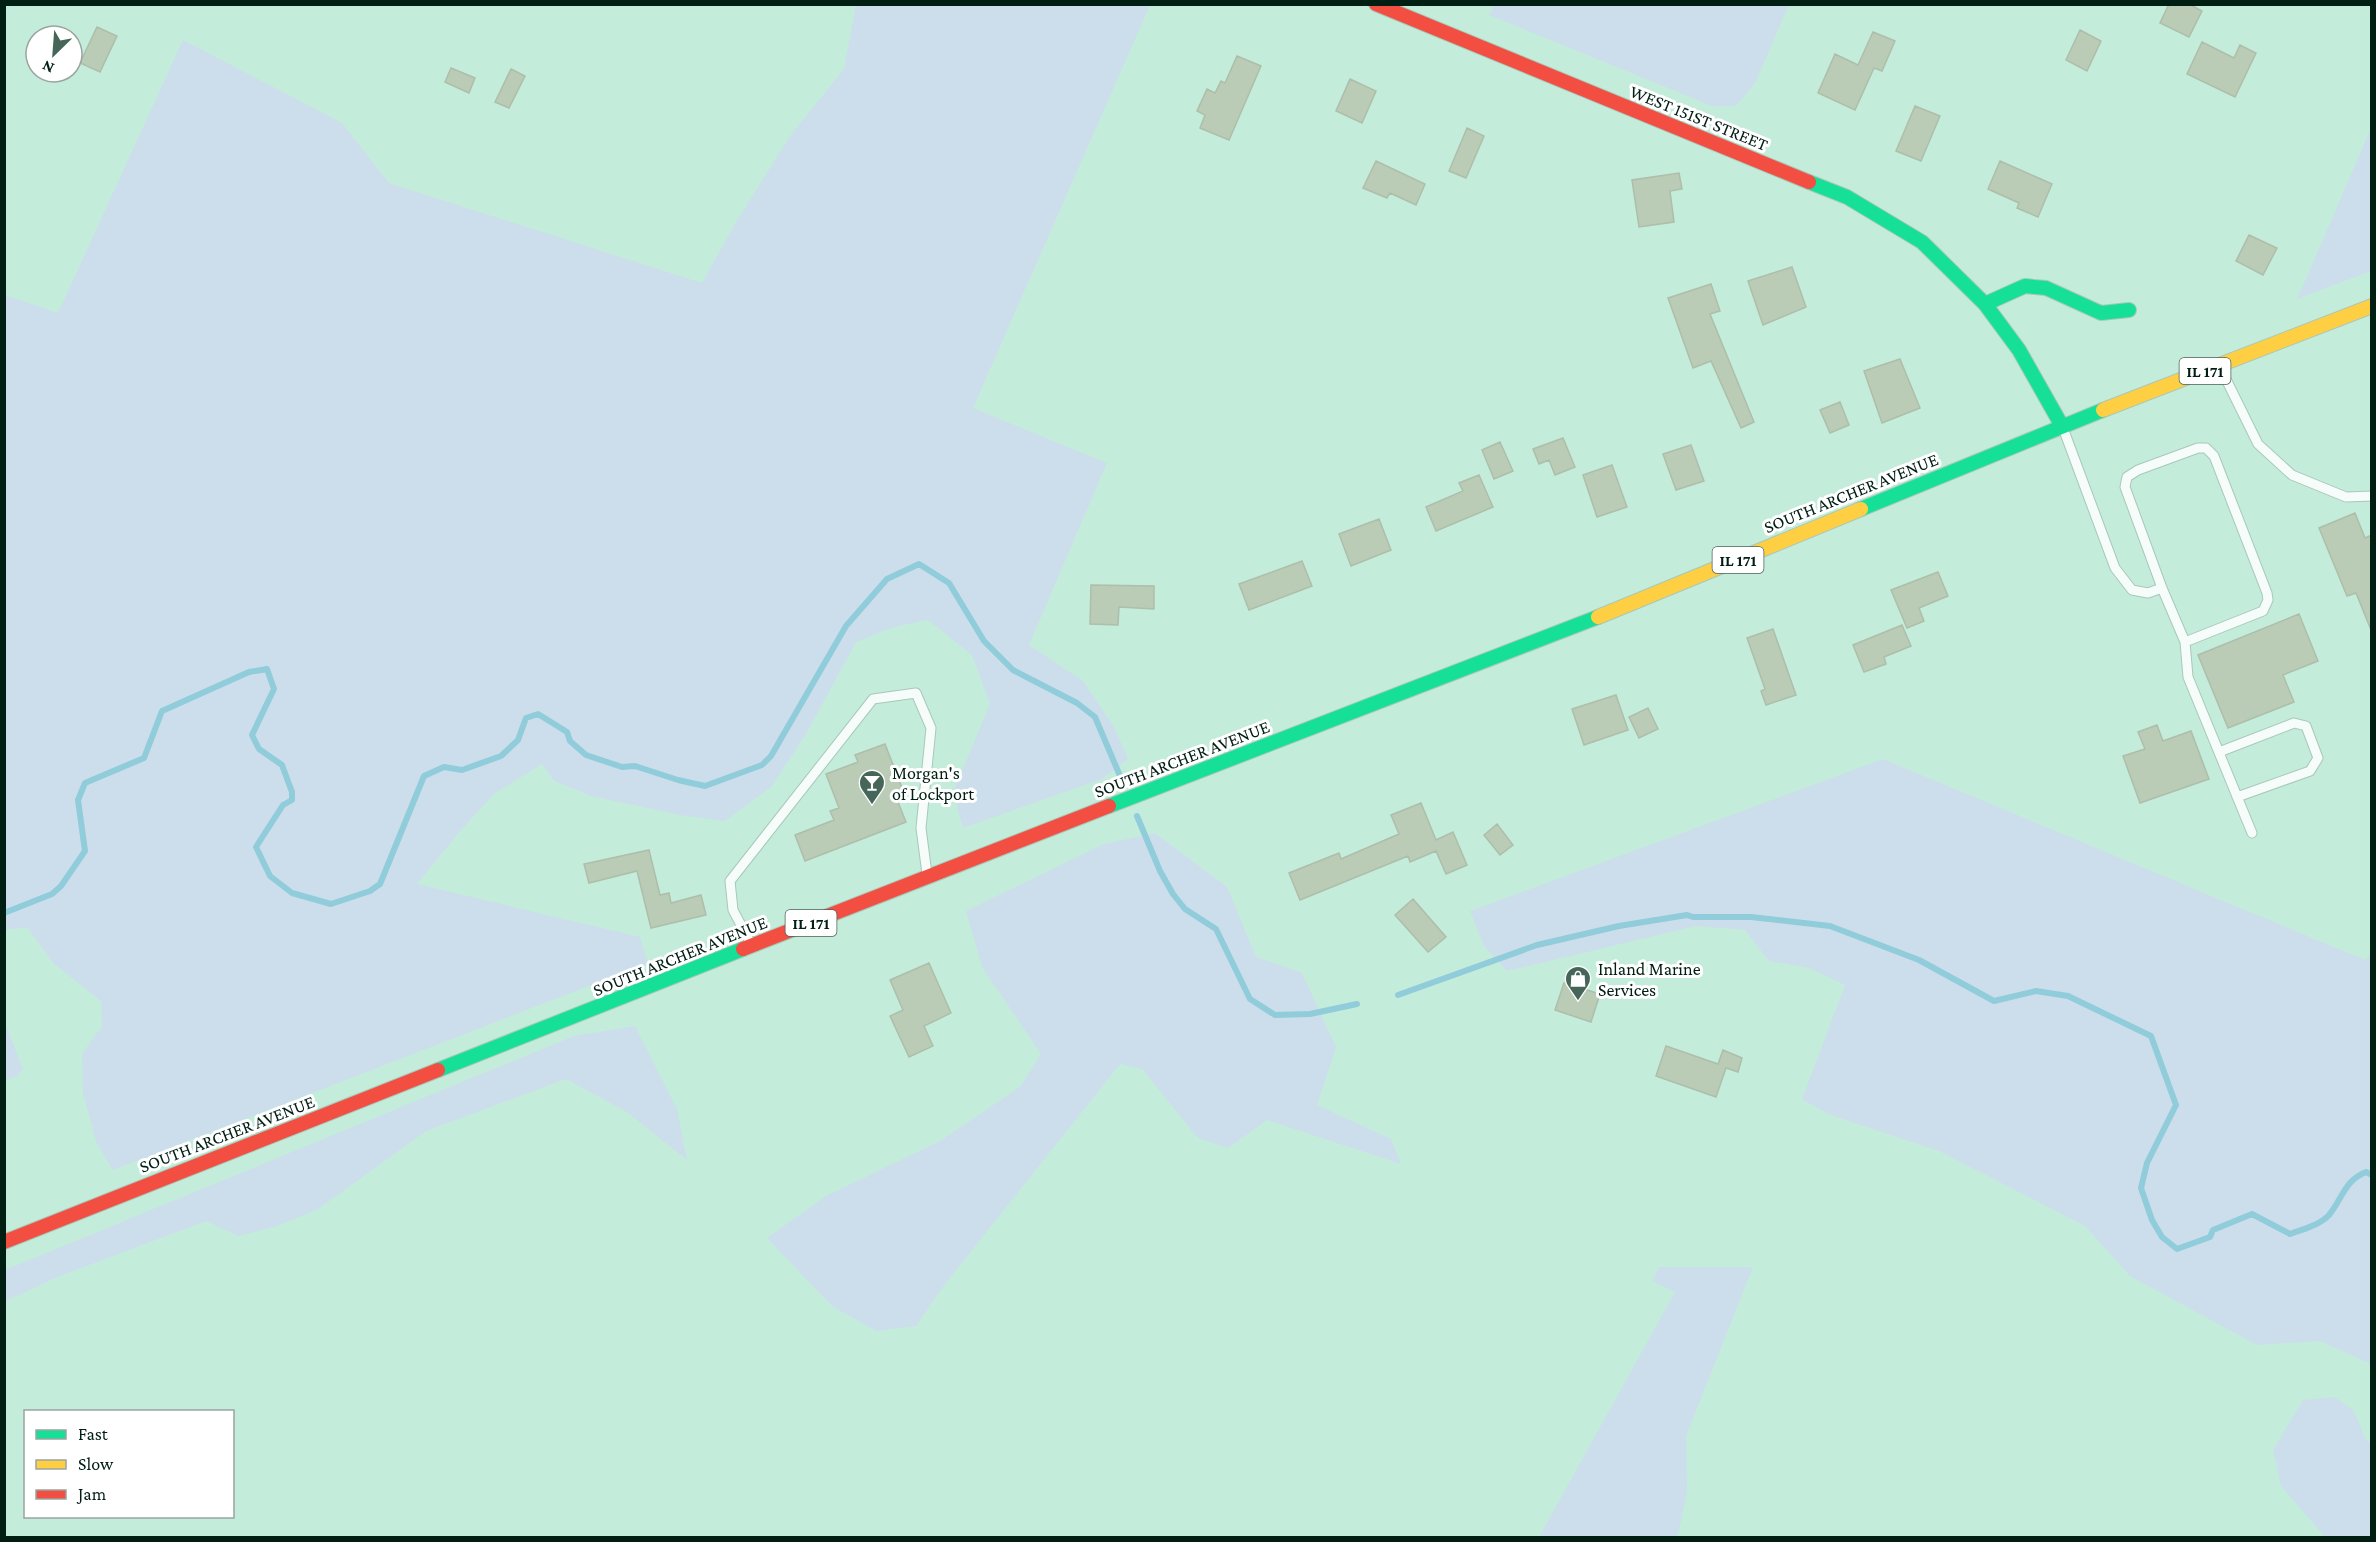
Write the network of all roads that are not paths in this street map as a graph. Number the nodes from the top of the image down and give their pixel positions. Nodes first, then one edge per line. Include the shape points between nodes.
1 (1376, 4) edge
2 (1985, 304) junction
3 (2372, 306) edge
4 (2129, 310) dead end
5 (2219, 365) junction
6 (2062, 426) junction
7 (2372, 496) edge
8 (2162, 588) junction
9 (2185, 642) junction
10 (2219, 752) junction
11 (2237, 797) junction
12 (2252, 833) dead end
13 (928, 876) junction
14 (753, 947) junction
15 (4, 1242) edge

1 - 2 main road, WEST 151ST STREET via 1847,197 1922,242
2 - 4 main road via 2025,286 2046,288 2101,313
2 - 6 main road, WEST 151ST STREET via 2019,350
3 - 5 main road, SOUTH ARCHER AVENUE / IL 171
5 - 6 main road, SOUTH ARCHER AVENUE / IL 171
5 - 7 lane via 2258,444 2292,475 2346,497
6 - 8 lane via 2115,568 2132,590 2148,592
6 - 13 main road, SOUTH ARCHER AVENUE / IL 171 via 1619,609
8 - 9 lane
8 - 9 lane via 2125,487 2127,477 2164,460 2206,448 2214,456 2268,600 2264,611
9 - 10 lane via 2188,677
10 - 11 lane
10 - 11 lane via 2294,723 2306,726 2318,758 2310,771
11 - 12 lane
13 - 14 main road, SOUTH ARCHER AVENUE / IL 171
13 - 14 lane via 921,828 931,728 916,693 873,699 730,881 733,910
14 - 15 main road, SOUTH ARCHER AVENUE / IL 171

